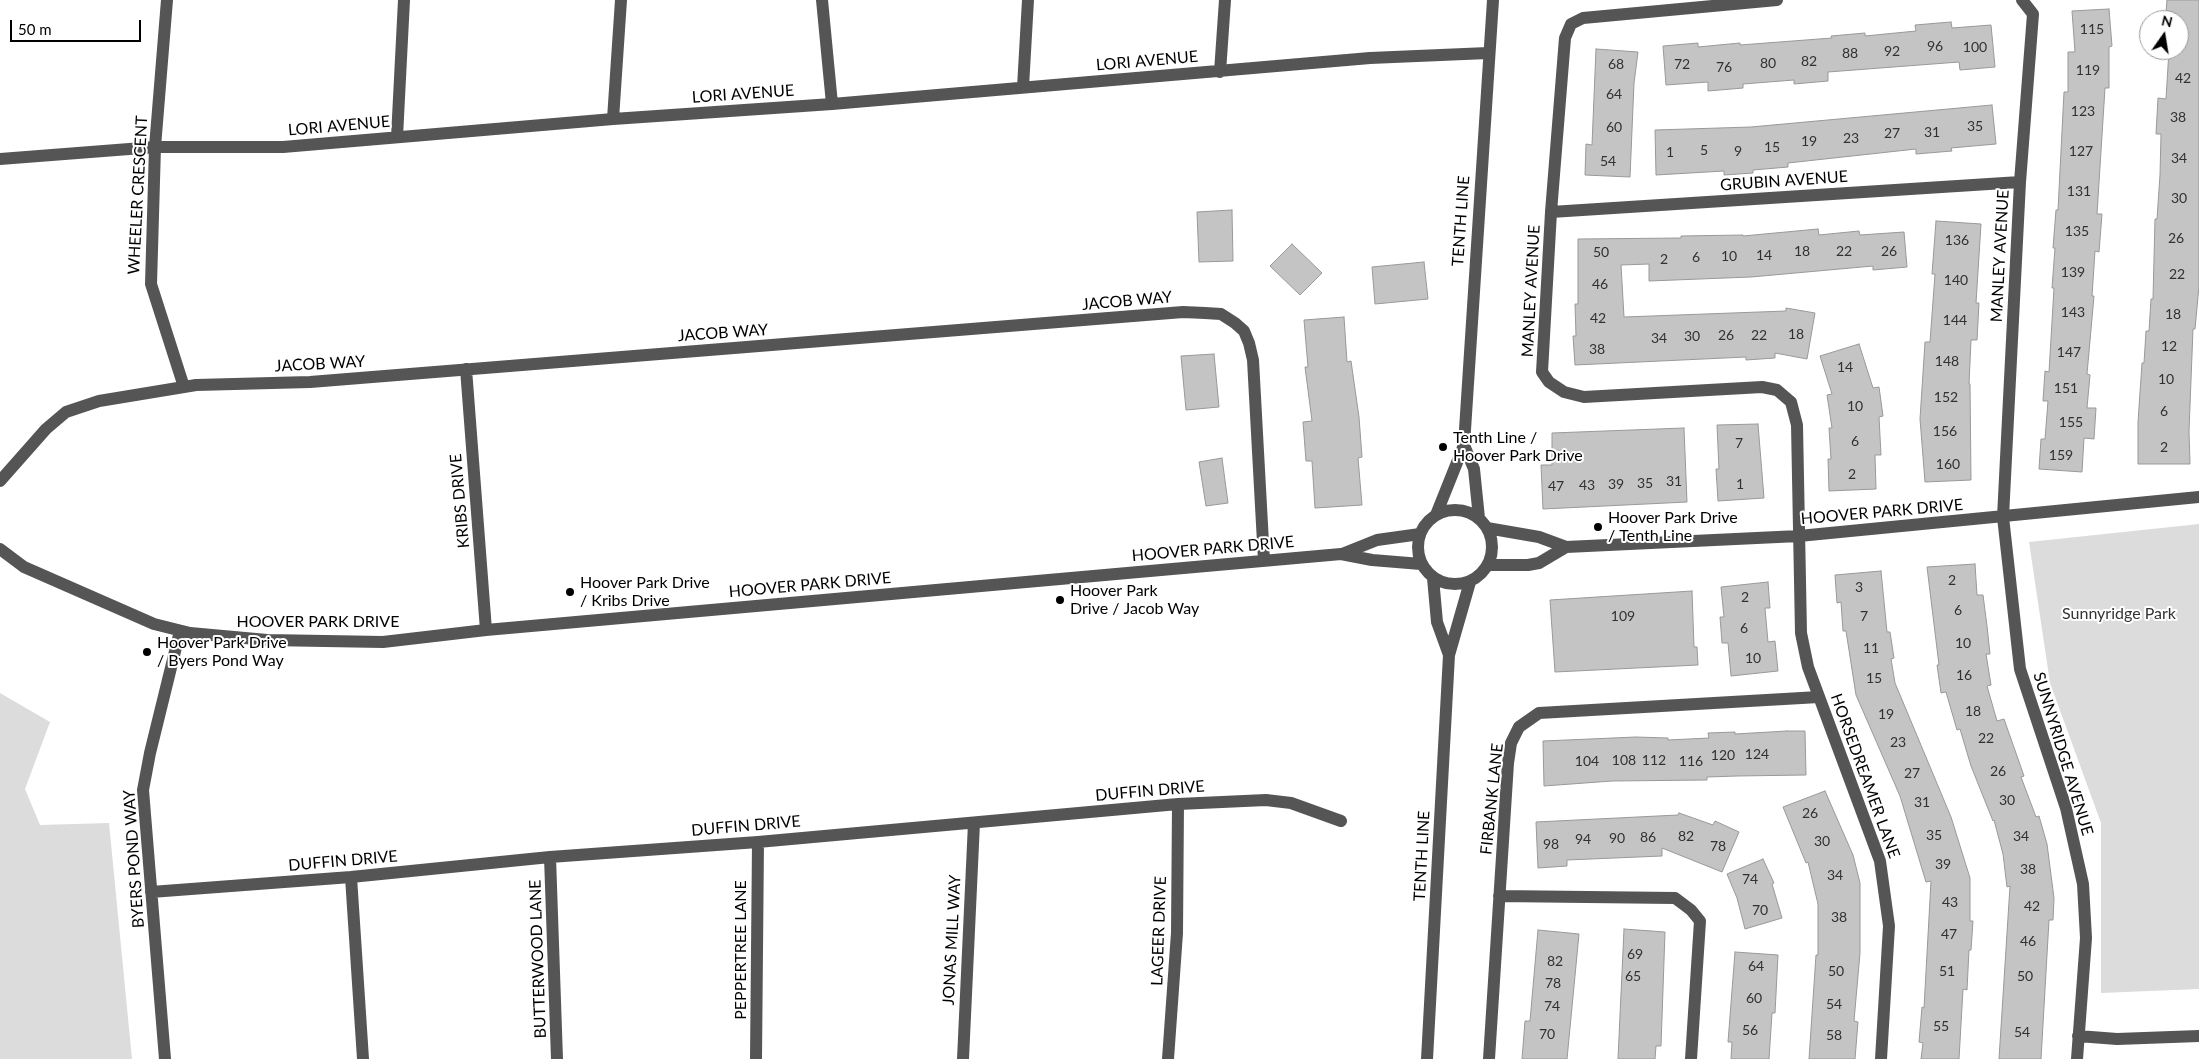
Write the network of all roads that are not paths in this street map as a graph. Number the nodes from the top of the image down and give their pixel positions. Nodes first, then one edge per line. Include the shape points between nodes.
1 (167, 0) edge
2 (404, 0) edge
3 (621, 0) edge
4 (822, 0) edge
5 (1028, 0) edge
6 (1224, 0) edge
7 (1492, 0) edge
8 (1777, 0) edge
9 (2022, 0) edge
10 (1488, 53) junction
11 (1220, 72) junction
12 (1023, 87) junction
13 (832, 104) junction
14 (613, 119) junction
15 (397, 138) junction
16 (155, 147) junction
17 (0, 159) edge
18 (2020, 182) junction
19 (1551, 212) junction
20 (466, 369) junction
21 (184, 388) junction
22 (1464, 445) junction
23 (0, 481) edge
24 (2199, 497) edge
25 (1436, 515) junction
26 (2003, 517) junction
27 (1483, 523) junction
28 (1420, 534) junction
29 (1799, 536) junction
30 (1566, 547) junction
31 (0, 549) edge
32 (1341, 554) junction
33 (1264, 561) junction
34 (1421, 564) junction
35 (1488, 565) junction
36 (1433, 578) junction
37 (1470, 582) junction
38 (486, 630) junction
39 (180, 631) junction
40 (1449, 655) junction
41 (1818, 697) junction
42 (1178, 804) junction
43 (1341, 821) dead end
44 (974, 823) junction
45 (758, 842) junction
46 (550, 857) junction
47 (351, 877) junction
48 (151, 892) junction
49 (1499, 896) junction
50 (2078, 1036) junction
51 (2199, 1036) edge
52 (165, 1059) edge
53 (363, 1059) edge
54 (557, 1059) edge
55 (756, 1059) edge
56 (963, 1059) edge
57 (1168, 1059) edge
58 (1427, 1059) edge
59 (1489, 1059) edge
60 (1691, 1059) edge
61 (1881, 1059) edge
62 (2077, 1059) edge

1 - 16 street, WHEELER CRESCENT
2 - 15 street
3 - 14 street
4 - 13 street
5 - 12 street
6 - 11 street
7 - 10 street, TENTH LINE
8 - 19 street, MANLEY AVENUE via 1583,18 1571,24 1565,38
9 - 18 street, MANLEY AVENUE via 2032,14
10 - 11 street, LORI AVENUE via 1370,58
10 - 22 street, TENTH LINE
11 - 12 street, LORI AVENUE
12 - 13 street, LORI AVENUE
13 - 14 street, LORI AVENUE
14 - 15 street, LORI AVENUE
15 - 16 street, LORI AVENUE via 283,147
16 - 17 street, LORI AVENUE
16 - 21 street, WHEELER CRESCENT via 151,284
18 - 19 street, GRUBIN AVENUE
18 - 26 street, MANLEY AVENUE
19 - 29 street, MANLEY AVENUE via 1542,372 1549,382 1564,392 1584,397 1706,388 1762,387 1777,390 1791,402 1797,425
20 - 21 street, JACOB WAY
20 - 33 street, JACOB WAY via 1183,312 1221,314 1244,331 1253,360
20 - 38 street, KRIBS DRIVE
21 - 23 street, JACOB WAY via 99,402 66,412 46,428
22 - 25 street, TENTH LINE
22 - 27 street, TENTH LINE via 1474,469
24 - 26 street, HOOVER PARK DRIVE
25 - 27 street via 1458,510
25 - 28 street
26 - 29 street, HOOVER PARK DRIVE
26 - 50 street, SUNNYRIDGE AVENUE via 2020,669 2066,808 2083,884 2086,938
27 - 30 street, HOOVER PARK DRIVE via 1539,536
27 - 35 street via 1492,540
28 - 32 street, HOOVER PARK DRIVE via 1377,540
28 - 34 street via 1418,553
29 - 30 street, HOOVER PARK DRIVE
29 - 41 street, HORSEDREAMER LANE via 1801,633
30 - 35 street, HOOVER PARK DRIVE via 1539,563
31 - 39 street, HOOVER PARK DRIVE via 24,567 154,624
32 - 33 street, HOOVER PARK DRIVE
32 - 34 street, HOOVER PARK DRIVE
33 - 38 street, HOOVER PARK DRIVE
34 - 36 street
35 - 37 street
36 - 37 street via 1444,584
36 - 40 street, TENTH LINE via 1437,622
37 - 40 street, TENTH LINE
38 - 39 street, HOOVER PARK DRIVE via 383,642 235,638
39 - 48 street, BYERS POND WAY via 143,790
40 - 58 street, TENTH LINE
41 - 49 street, FIRBANK LANE via 1540,713 1519,727 1511,743
41 - 61 street, HORSEDREAMER LANE via 1880,861 1889,926
42 - 43 street, DUFFIN DRIVE via 1266,800 1291,803
42 - 44 street, DUFFIN DRIVE
42 - 57 street, LAGEER DRIVE via 1177,933
44 - 45 street, DUFFIN DRIVE
44 - 56 street, JONAS MILL WAY
45 - 46 street, DUFFIN DRIVE
45 - 55 street, PEPPERTREE LANE
46 - 47 street, DUFFIN DRIVE
46 - 54 street, BUTTERWOOD LANE
47 - 48 street, DUFFIN DRIVE
47 - 53 street
48 - 52 street, BYERS POND WAY
49 - 59 street, FIRBANK LANE
49 - 60 street via 1675,898 1691,910 1700,921
50 - 51 street via 2117,1039
50 - 62 street, SUNNYRIDGE AVENUE

